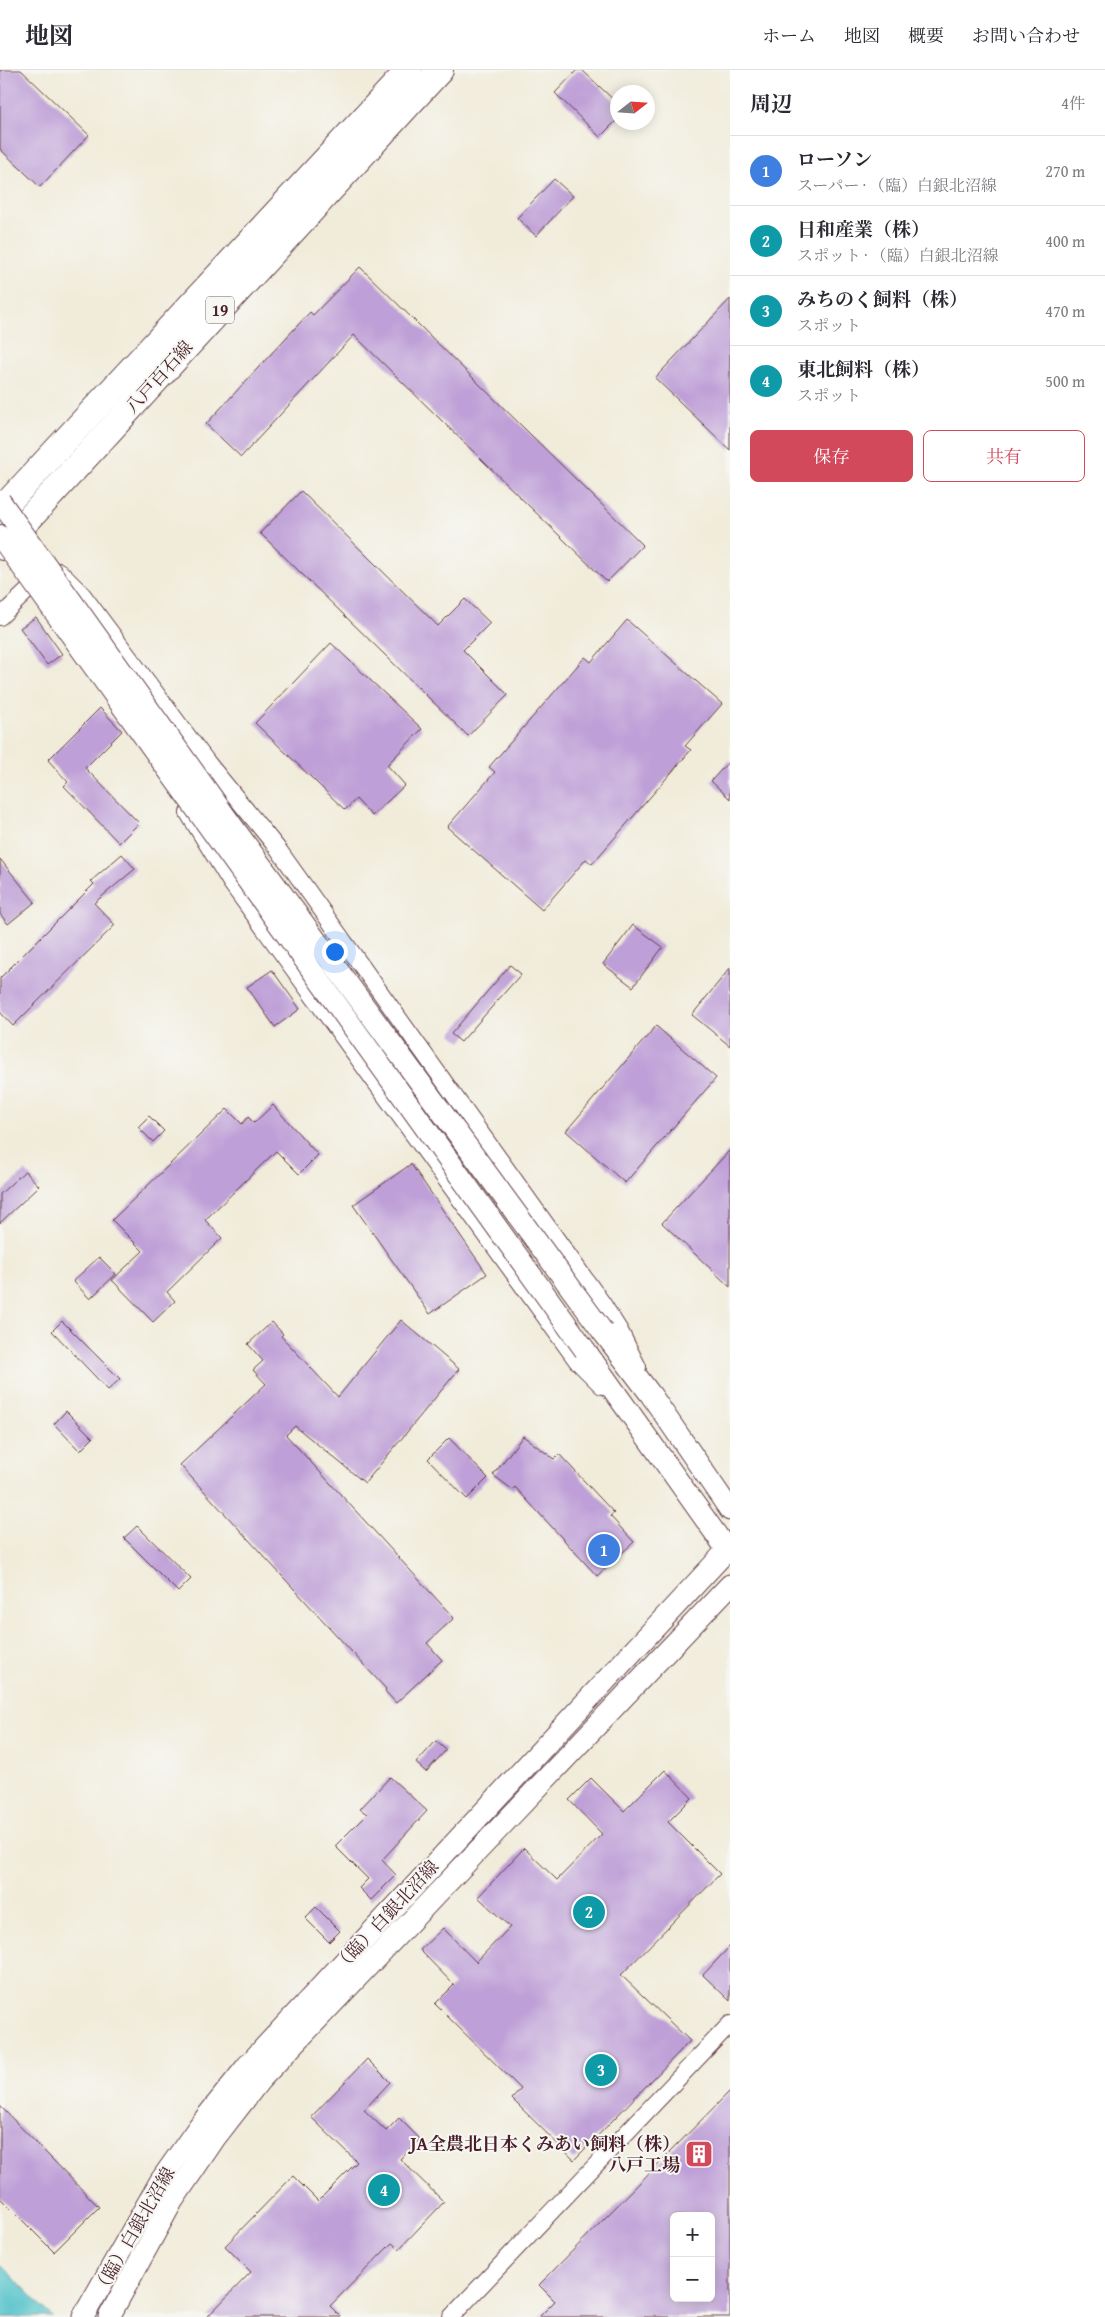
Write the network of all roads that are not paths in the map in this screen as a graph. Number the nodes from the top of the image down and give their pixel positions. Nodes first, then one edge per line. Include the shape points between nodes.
1 (409, 70) edge
2 (440, 70) edge
3 (0, 501) edge
4 (0, 511) edge
5 (3, 535) edge
6 (55, 567) junction
7 (31, 586) junction
8 (0, 617) edge
9 (651, 1394) junction
10 (629, 1412) junction
11 (730, 1510) edge
12 (729, 1550) edge
13 (730, 1585) edge
14 (730, 2024) edge
15 (207, 2132) junction
16 (84, 2317) edge
17 (109, 2317) edge
18 (451, 2317) edge

1 - 4 main road, 八戸百石線 / 19
2 - 5 main road, 八戸百石線 / 19
3 - 9 street, bridge via 233,827 602,1332
5 - 6 street
5 - 7 street
5 - 10 street, bridge
6 - 7 street
6 - 9 street via 83,595 208,763 278,849 603,1304
7 - 8 street
7 - 10 street via 57,628 176,794 231,883 415,1139 577,1361
9 - 11 street
10 - 12 street
12 - 15 street, （臨）白銀北沼線 via 247,2066
13 - 15 street, （臨）白銀北沼線
14 - 18 street
15 - 16 street, （臨）白銀北沼線 via 161,2180
15 - 17 street, （臨）白銀北沼線 via 174,2200

